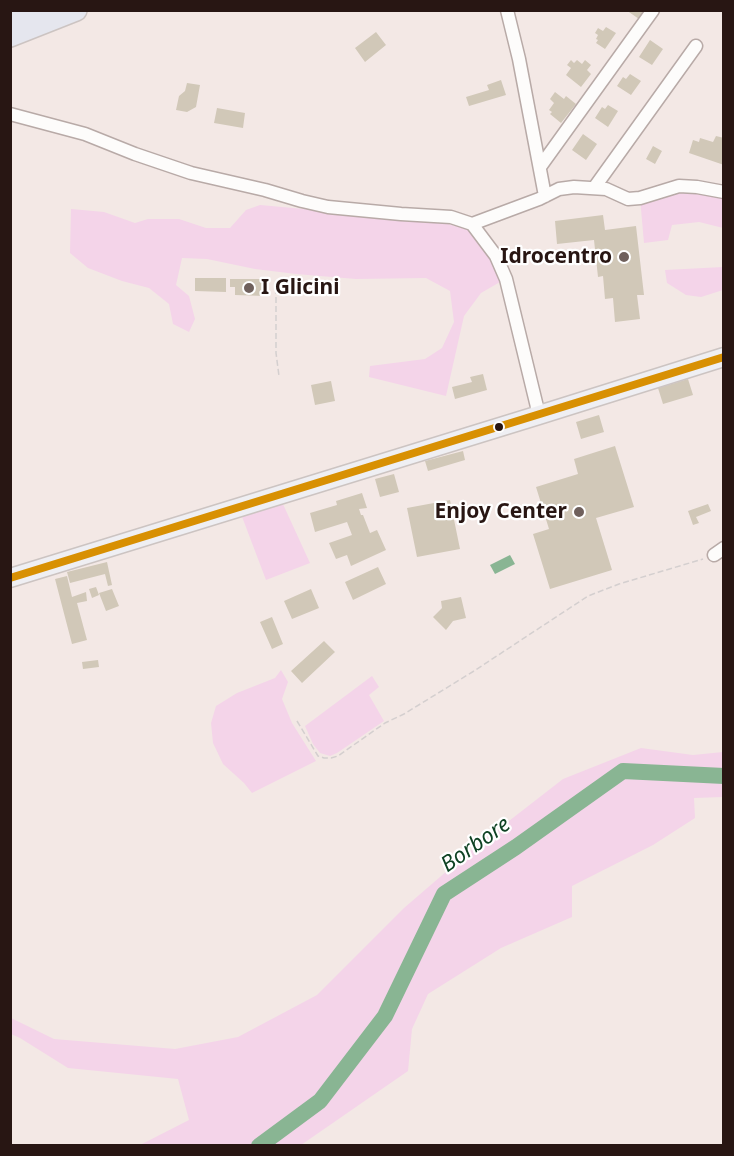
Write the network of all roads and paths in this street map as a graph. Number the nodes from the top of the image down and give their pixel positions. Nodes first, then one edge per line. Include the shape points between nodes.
1 (34, 10) edge
2 (507, 10) edge
3 (653, 10) edge
4 (69, 13) edge
5 (10, 20) edge
6 (10, 36) edge
7 (696, 46) dead end
8 (10, 114) edge
9 (540, 167) junction
10 (594, 188) junction
11 (723, 192) edge
12 (545, 196) junction
13 (472, 224) junction
14 (276, 288) dead end
15 (723, 357) edge
16 (279, 376) dead end
17 (539, 415) junction
18 (719, 552) edge
19 (10, 578) edge
20 (297, 721) dead end

1 - 5 highway
2 - 9 street
3 - 9 street
4 - 6 highway
7 - 10 street
8 - 13 street via 85,135 191,173 302,201 339,208 451,217
9 - 12 street
10 - 11 street via 628,199 679,186
10 - 12 street via 559,189
12 - 13 street
13 - 17 street via 496,256 506,279
14 - 16 path
15 - 17 main road
17 - 19 main road
18 - 20 path via 588,596 338,756 318,756

